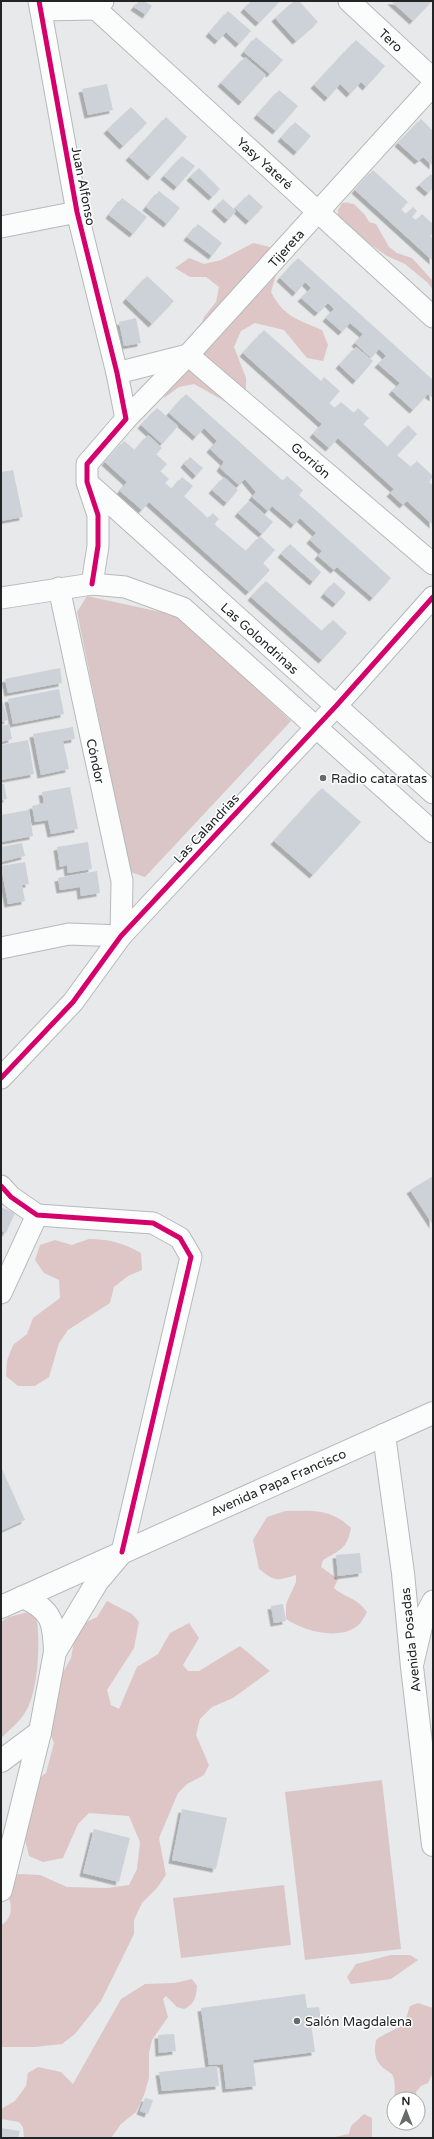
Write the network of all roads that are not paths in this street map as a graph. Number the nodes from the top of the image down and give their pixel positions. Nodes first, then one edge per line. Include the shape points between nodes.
1 (349, 1) edge
2 (40, 5) edge
3 (100, 5) edge
4 (433, 79) edge
5 (433, 85) edge
6 (77, 212) junction
7 (319, 212) junction
8 (1, 227) edge
9 (433, 317) edge
10 (188, 355) junction
11 (117, 373) junction
12 (126, 419) junction
13 (87, 482) junction
14 (433, 564) edge
15 (92, 584) junction
16 (59, 588) junction
17 (433, 597) edge
18 (1, 598) edge
19 (336, 706) junction
20 (316, 726) junction
21 (433, 793) edge
22 (433, 832) edge
23 (121, 936) junction
24 (1, 948) edge
25 (1, 1078) edge
26 (1, 1186) edge
27 (37, 1215) junction
28 (1, 1293) edge
29 (433, 1412) edge
30 (384, 1435) junction
31 (122, 1552) junction
32 (22, 1597) junction
33 (433, 1601) edge
34 (1, 1608) edge
35 (426, 1636) edge
36 (55, 1652) junction
37 (412, 1667) junction
38 (40, 1732) junction
39 (1, 1761) edge
40 (433, 1845) edge
41 (1, 1890) edge

1 - 4 street, Tero
2 - 3 street
2 - 6 street, Juan Alfonso
3 - 7 street, Yasy Yateré
5 - 7 street, Tijereta
6 - 8 street
6 - 11 street, Juan Alfonso
7 - 9 street, Yasy Yateré
7 - 10 street, Tijereta
10 - 11 street
10 - 12 street, Tijereta
10 - 14 street, Gorrión
11 - 12 street, Juan Alfonso
12 - 13 street, Tijereta via 88,464
13 - 15 street via 98,515 98,546
13 - 19 street, Las Golondrinas
15 - 16 street
15 - 20 street via 125,587 183,608
16 - 18 street
16 - 23 street, Cóndor via 122,880
17 - 19 street, Las Calandrias
19 - 20 street, Las Calandrias
19 - 21 street, Las Golondrinas
20 - 22 street
20 - 23 street, Las Calandrias
23 - 24 street via 69,934
23 - 25 street, Las Calandrias via 73,1002
26 - 27 street via 11,1197
27 - 28 street
27 - 31 street via 153,1222 180,1238 191,1257
29 - 30 main road, Avenida Papa Francisco
30 - 31 main road, Avenida Papa Francisco
30 - 37 main road, Avenida Posadas via 404,1573
31 - 32 main road, Avenida Papa Francisco
31 - 36 main road, Avenida Papa Francisco via 97,1582
32 - 34 main road, Avenida Papa Francisco
32 - 36 main road via 39,1604 49,1616 54,1632
33 - 35 street via 423,1620
35 - 37 street
36 - 38 main road, Avenida Papa Francisco
37 - 40 main road, Avenida Posadas
38 - 39 main road
38 - 41 main road, Avenida Papa Francisco

